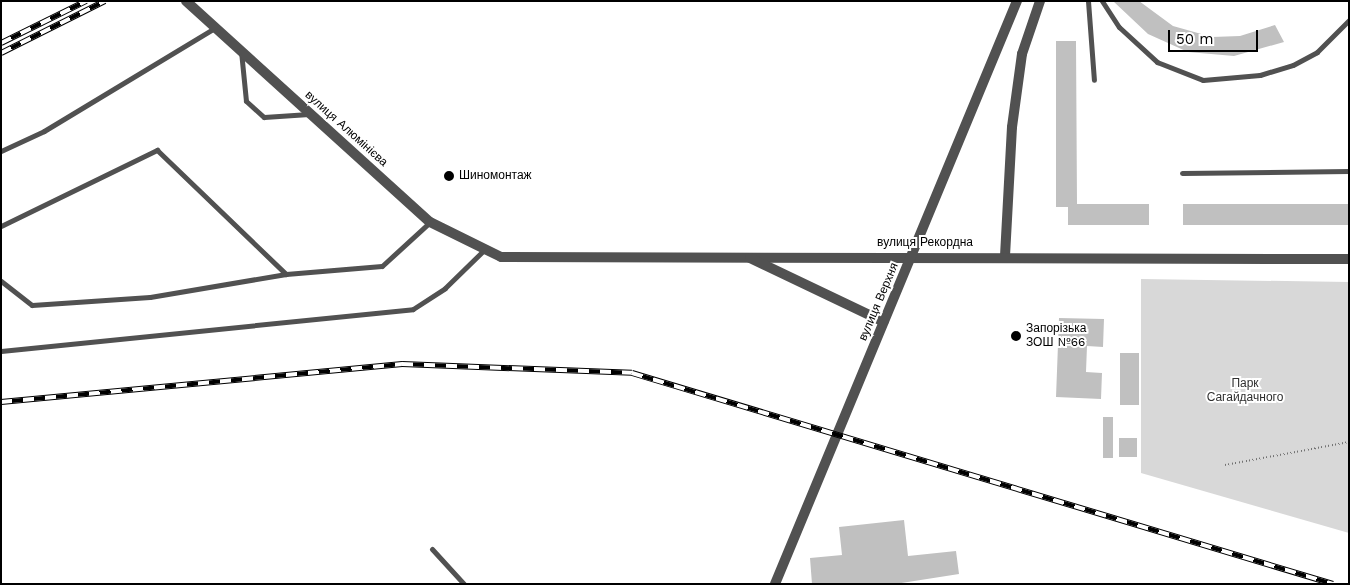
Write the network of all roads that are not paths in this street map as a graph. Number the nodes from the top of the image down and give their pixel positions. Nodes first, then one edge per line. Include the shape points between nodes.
1 (186, 1) edge
2 (1017, 1) edge
3 (1040, 1) edge
4 (1088, 1) edge
5 (1102, 1) edge
6 (1349, 20) edge
7 (215, 28) junction
8 (241, 51) junction
9 (1094, 80) dead end
10 (310, 114) junction
11 (1, 151) edge
12 (1349, 171) edge
13 (1182, 173) dead end
14 (430, 222) junction
15 (1, 226) edge
16 (486, 248) junction
17 (746, 256) junction
18 (912, 256) junction
19 (1005, 256) junction
20 (501, 257) joint
21 (1349, 259) edge
22 (286, 274) junction
23 (1, 281) edge
24 (884, 322) junction
25 (1, 351) edge
26 (432, 549) dead end
27 (462, 583) edge
28 (774, 584) edge

1 - 7 street, вулиця Алюмінієва
2 - 18 street, вулиця Верхня
3 - 19 street via 1022,54 1012,127
4 - 9 lane
5 - 6 lane via 1119,28 1157,62 1203,80 1260,75 1293,65 1317,52
7 - 8 street, вулиця Алюмінієва
7 - 11 lane via 44,130
8 - 10 street, вулиця Алюмінієва
8 - 10 lane via 246,101 264,117
10 - 14 street, вулиця Алюмінієва
12 - 13 lane
14 - 16 street, вулиця Алюмінієва
14 - 22 lane via 382,266
15 - 22 lane via 157,150
16 - 20 street, вулиця Алюмінієва
16 - 25 lane via 444,288 412,309
17 - 18 street, вулиця Рекордна
17 - 20 street, вулиця Рекордна
17 - 24 street
18 - 19 street, вулиця Рекордна
18 - 24 street, вулиця Верхня
19 - 21 street, вулиця Рекордна
22 - 23 lane via 150,297 32,305
24 - 28 street, вулиця Верхня
26 - 27 lane

